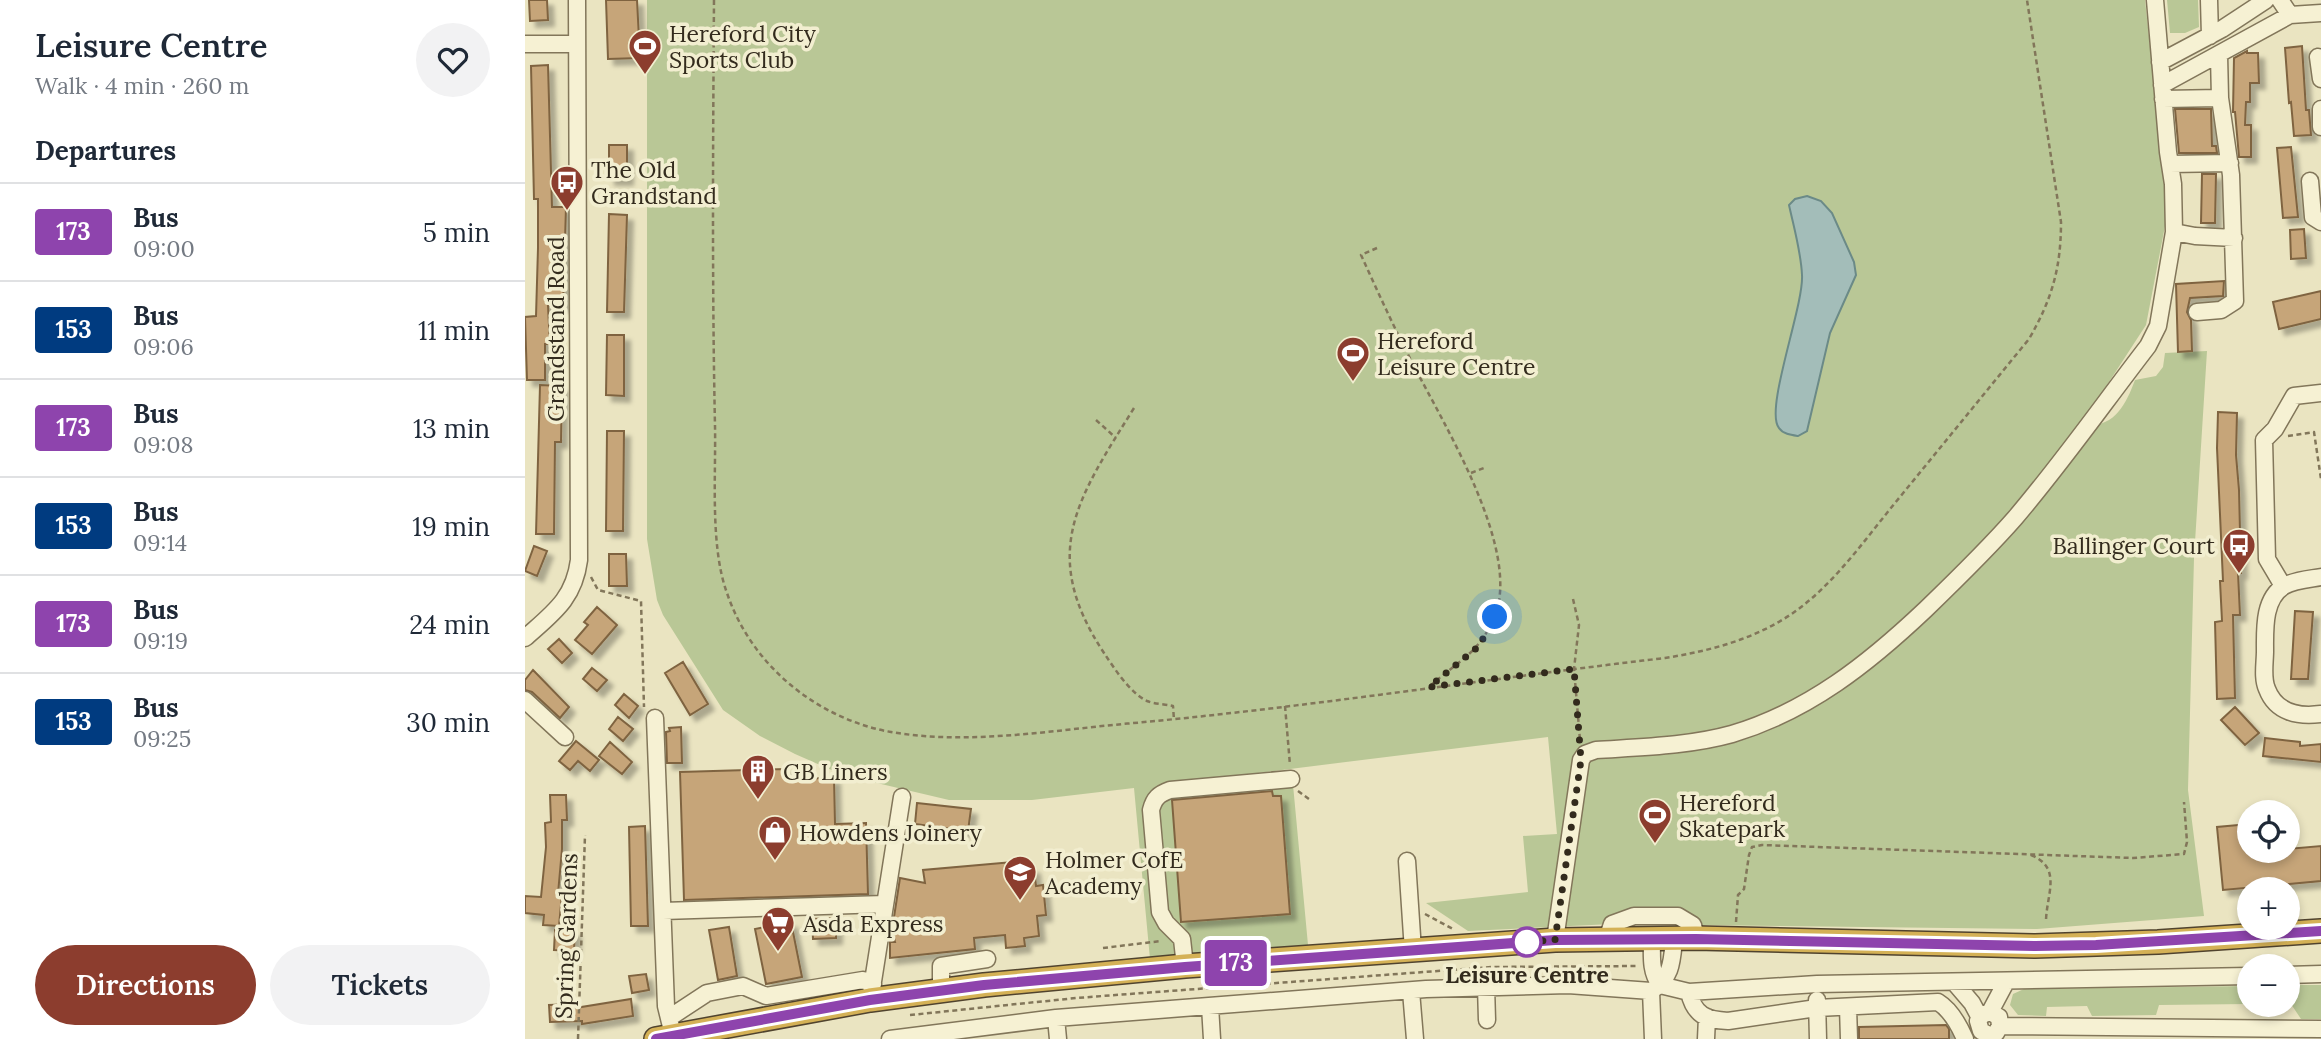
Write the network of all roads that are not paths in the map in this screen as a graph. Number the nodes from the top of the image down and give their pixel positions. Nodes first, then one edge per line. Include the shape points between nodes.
1 (577, 0) edge
2 (2155, 0) edge
3 (2209, 0) edge
4 (2266, 0) edge
5 (2280, 0) edge
6 (2321, 13) edge
7 (2290, 15) junction
8 (2210, 36) junction
9 (525, 44) edge
10 (577, 44) junction
11 (2219, 55) junction
12 (2318, 57) dead end
13 (2160, 62) junction
14 (2321, 79) edge
15 (2163, 92) junction
16 (2220, 98) junction
17 (2321, 109) edge
18 (2321, 127) edge
19 (2230, 163) junction
20 (2170, 164) junction
21 (2310, 181) dead end
22 (2321, 222) edge
23 (2174, 232) junction
24 (2234, 238) junction
25 (2197, 312) dead end
26 (2321, 393) edge
27 (2321, 577) edge
28 (2283, 586) junction
29 (525, 638) edge
30 (525, 700) edge
31 (650, 714) road end
32 (2321, 714) edge
33 (565, 737) dead end
34 (1291, 779) road end
35 (902, 797) dead end
36 (1407, 861) dead end
37 (885, 904) junction
38 (663, 911) junction
39 (2321, 931) edge
40 (1607, 939) junction
41 (1674, 939) junction
42 (1555, 940) junction
43 (1413, 950) junction
44 (987, 959) dead end
45 (1185, 967) junction
46 (2321, 974) edge
47 (2300, 975) edge
48 (2237, 976) edge
49 (1954, 982) junction
50 (2007, 982) junction
51 (1817, 984) junction
52 (1486, 986) junction
53 (1655, 988) junction
54 (941, 990) junction
55 (1411, 991) junction
56 (871, 992) junction
57 (1689, 992) junction
58 (1210, 1006) junction
59 (1848, 1007) junction
60 (1817, 1008) junction
61 (1707, 1017) junction
62 (1056, 1018) junction
63 (1487, 1020) dead end
64 (1987, 1028) edge
65 (2317, 1032) edge
66 (668, 1033) edge
67 (2142, 1033) edge
68 (2178, 1033) edge
69 (2275, 1034) edge
70 (890, 1039) edge
71 (1058, 1039) edge
72 (1212, 1039) edge
73 (1415, 1039) edge
74 (1653, 1039) edge
75 (1706, 1039) edge
76 (1818, 1039) edge
77 (1849, 1039) edge
78 (1965, 1039) edge

1 - 10 street, Grandstand Road
2 - 13 street
3 - 8 street
4 - 8 street
5 - 7 street
6 - 7 street
7 - 11 street
8 - 13 street
9 - 10 street
10 - 29 street, Grandstand Road via 579,560 565,600
11 - 15 street
11 - 16 street
12 - 14 street
13 - 15 street
15 - 16 street
15 - 20 street
16 - 19 street
17 - 18 street
19 - 20 street
19 - 24 street
20 - 23 street
21 - 22 street via 2313,217
23 - 24 street
23 - 42 street via 2158,326 2148,346 2015,518 1886,647 1828,691 1731,734 1585,754
24 - 25 street via 2235,301 2221,310
26 - 28 street via 2294,396 2276,429 2264,440 2267,559
27 - 28 street
28 - 32 street via 2265,618 2267,689 2293,714
30 - 33 street
31 - 38 street
34 - 45 street via 1170,789 1153,801 1160,912 1182,939
35 - 37 street
36 - 43 street
37 - 38 street
37 - 56 street
38 - 66 street
39 - 41 highway via 2035,946
40 - 41 highway
40 - 41 street via 1612,924 1634,916 1678,916 1693,925
40 - 42 highway
41 - 53 street via 1671,970
42 - 43 highway
43 - 45 highway
44 - 54 street via 941,966
45 - 54 highway
46 - 47 street
48 - 50 street
49 - 50 street
49 - 51 street
49 - 64 street
50 - 64 street
51 - 57 street
51 - 60 street
52 - 53 street
52 - 55 street
52 - 63 street
53 - 57 street
53 - 74 street
54 - 56 highway
55 - 58 street
55 - 73 street
56 - 66 highway
56 - 66 street via 863,980 766,996 743,986 707,993
57 - 61 street via 1697,1012
58 - 62 street
58 - 72 street
59 - 60 street
59 - 77 street
59 - 78 street via 1938,1002 1957,1022
60 - 61 street via 1728,1021
60 - 76 street
61 - 75 street
62 - 70 street
62 - 71 street
64 - 67 street
65 - 69 street
67 - 68 street
68 - 69 street

